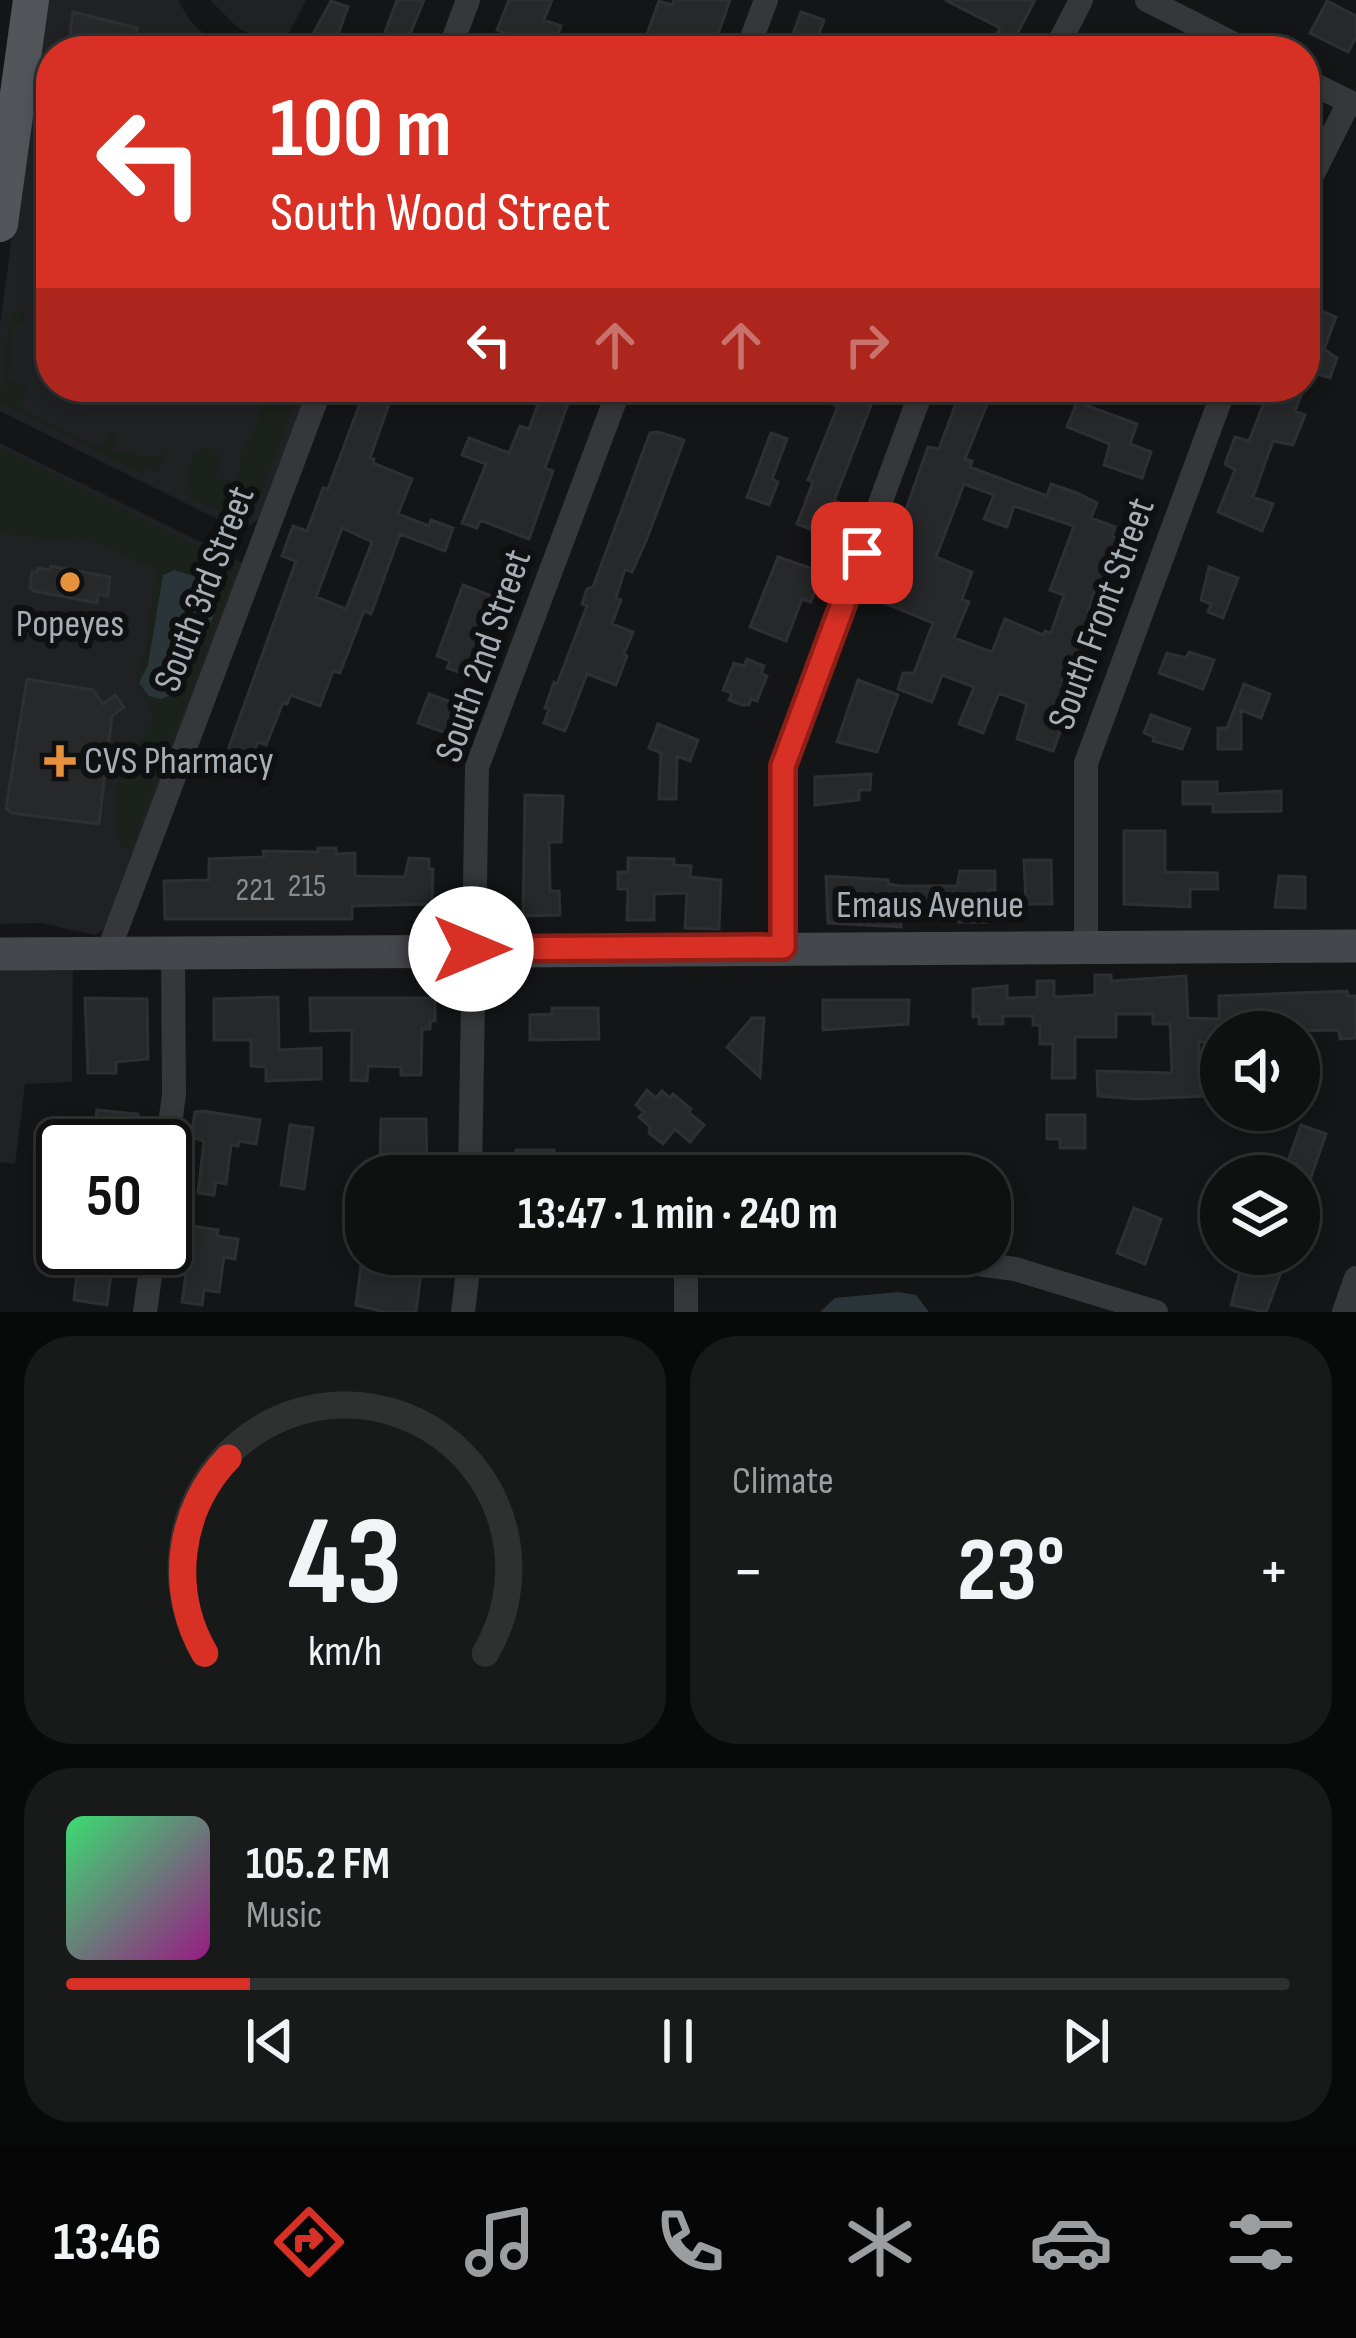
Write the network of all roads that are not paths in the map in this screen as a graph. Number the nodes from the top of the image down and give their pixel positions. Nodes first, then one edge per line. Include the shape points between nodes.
1 (31, 0) edge
2 (468, 0) edge
3 (766, 0) edge
4 (1081, 0) edge
5 (1147, 0) edge
6 (455, 36) edge
7 (753, 36) edge
8 (1063, 36) edge
9 (1218, 36) edge
10 (1320, 88) edge
11 (1353, 104) edge
12 (1320, 163) edge
13 (0, 224) edge
14 (315, 402) edge
15 (614, 402) edge
16 (917, 402) edge
17 (1219, 402) edge
18 (1086, 946) junction
19 (1356, 946) edge
20 (783, 947) junction
21 (471, 949) junction
22 (173, 951) junction
23 (108, 952) junction
24 (0, 954) edge
25 (171, 1119) edge
26 (470, 1155) edge
27 (1011, 1269) edge
28 (150, 1275) edge
29 (468, 1275) edge
30 (686, 1275) edge
31 (1356, 1278) edge
32 (145, 1312) edge
33 (463, 1312) edge
34 (686, 1312) edge
35 (1156, 1312) edge
36 (1345, 1312) edge

1 - 13 main road
2 - 6 street
3 - 7 street
4 - 8 street
5 - 9 street
10 - 11 street
11 - 12 street
14 - 23 street, South 3rd Street
15 - 21 street, South 2nd Street via 477,767
16 - 20 street via 783,766
17 - 18 street, South Front Street via 1085,763
18 - 19 main road, Emaus Avenue
18 - 20 main road, Emaus Avenue
20 - 21 main road, Emaus Avenue
21 - 22 main road, Emaus Avenue
21 - 26 street, South 2nd Street
22 - 23 main road, Emaus Avenue
22 - 25 street
23 - 24 main road, Emaus Avenue
27 - 35 street
28 - 32 street
29 - 33 street
30 - 34 street
31 - 36 street

